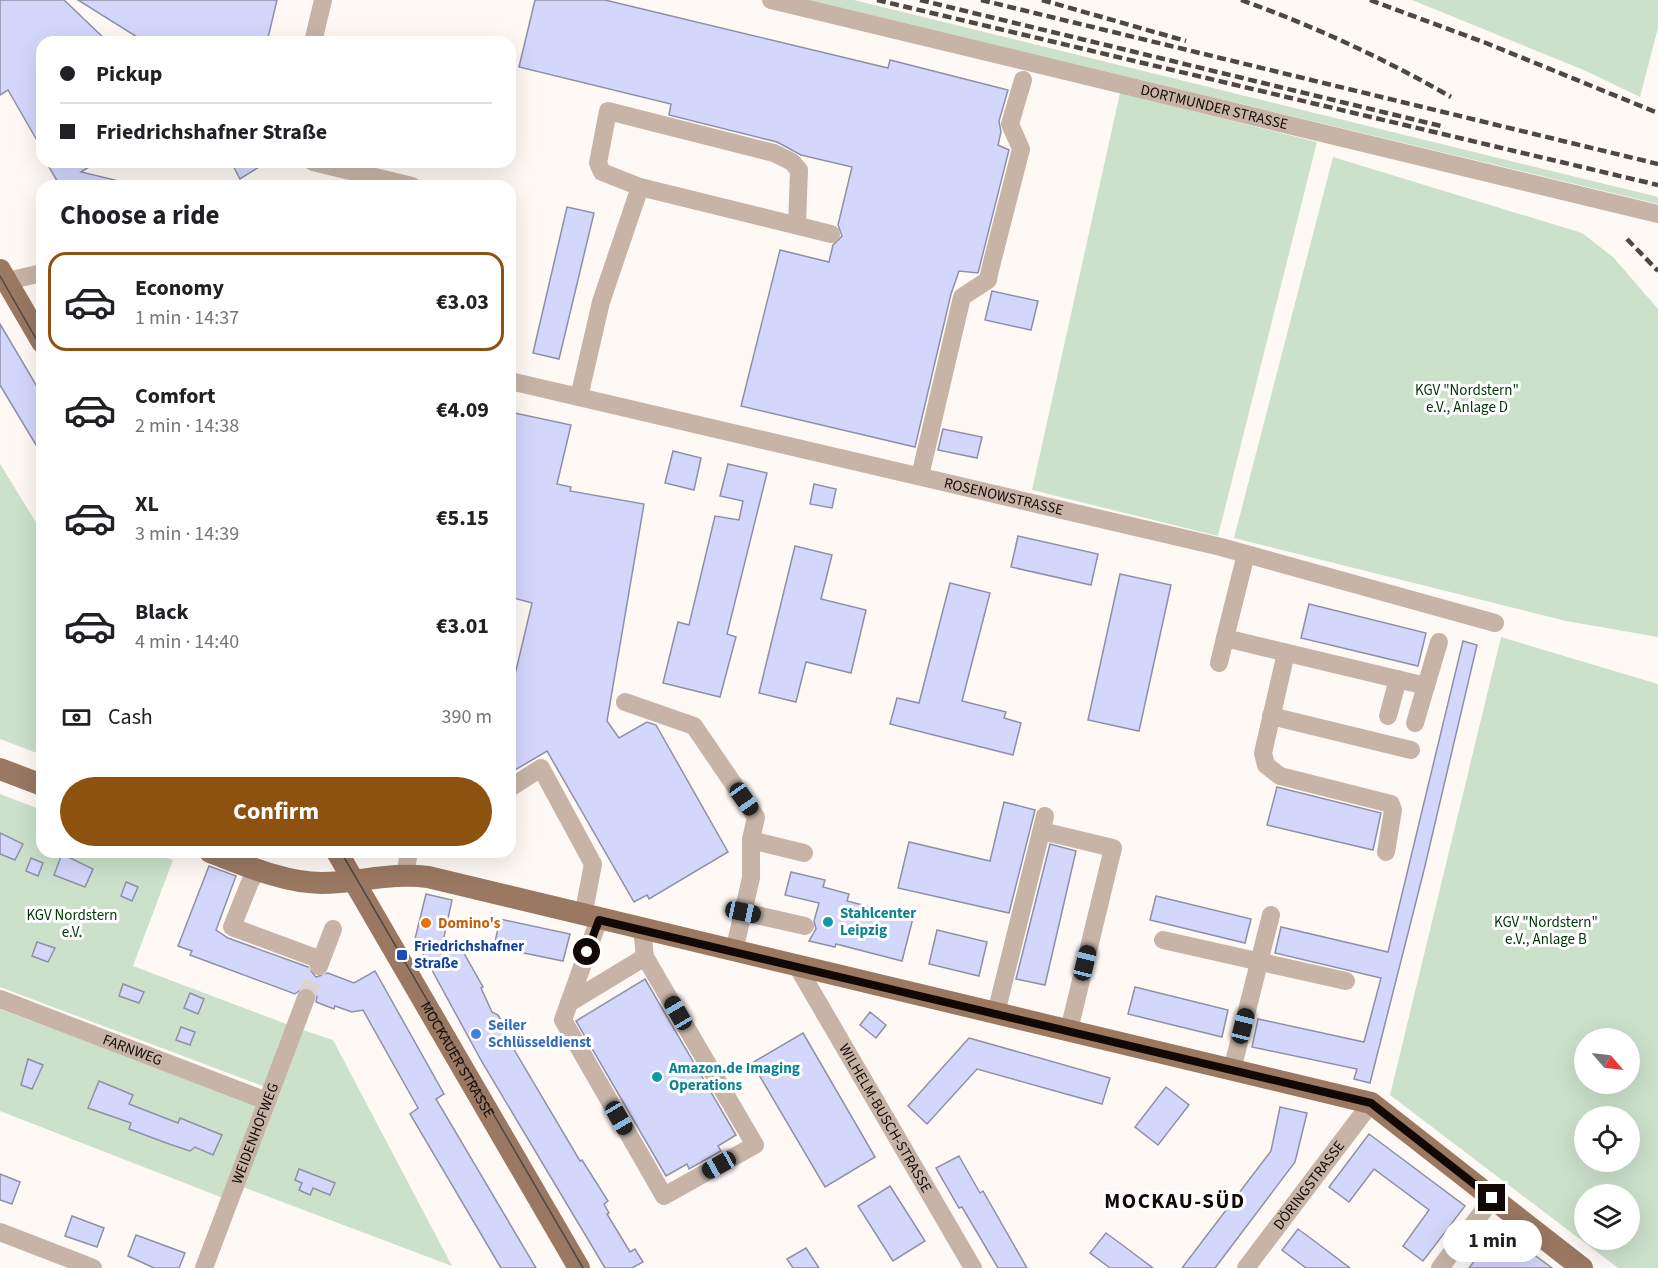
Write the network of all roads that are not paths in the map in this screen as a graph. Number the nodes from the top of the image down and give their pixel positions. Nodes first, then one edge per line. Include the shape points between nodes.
1 (323, 0) edge
2 (771, 0) edge
3 (314, 36) edge
4 (1023, 80) dead end
5 (338, 168) edge
6 (387, 180) edge
7 (640, 187) junction
8 (1658, 214) edge
9 (797, 225) junction
10 (831, 234) dead end
11 (36, 273) edge
12 (3, 276) edge
13 (36, 332) edge
14 (516, 382) edge
15 (579, 397) junction
16 (920, 476) junction
17 (1246, 554) junction
18 (1495, 623) dead end
19 (1225, 638) junction
20 (1439, 642) dead end
21 (1286, 653) junction
22 (1219, 663) dead end
23 (1398, 679) junction
24 (1426, 686) junction
25 (624, 702) dead end
26 (1271, 716) junction
27 (1388, 717) dead end
28 (1415, 723) dead end
29 (1411, 750) dead end
30 (0, 769) edge
31 (36, 783) edge
32 (516, 784) edge
33 (751, 840) junction
34 (1386, 852) dead end
35 (804, 853) dead end
36 (247, 858) edge
37 (341, 858) edge
38 (408, 858) edge
39 (265, 861) edge
40 (405, 875) junction
41 (354, 880) junction
42 (743, 912) junction
43 (1271, 915) dead end
44 (591, 918) junction
45 (805, 926) dead end
46 (333, 929) dead end
47 (642, 929) junction
48 (1163, 940) dead end
49 (734, 951) junction
50 (645, 957) junction
51 (1260, 961) junction
52 (797, 966) junction
53 (1346, 981) dead end
54 (306, 998) tunnel mouth
55 (0, 999) edge
56 (569, 1003) junction
57 (996, 1013) junction
58 (1069, 1030) junction
59 (1232, 1070) junction
60 (267, 1101) junction
61 (1371, 1103) junction
62 (1492, 1198) junction
63 (0, 1232) edge
64 (93, 1268) edge
65 (204, 1268) edge
66 (579, 1268) edge
67 (973, 1268) edge
68 (1246, 1268) edge
69 (1440, 1268) edge
70 (1582, 1268) edge

1 - 3 street
2 - 8 street, DORTMUNDER STRASSE
4 - 16 street via 1010,124 1021,149 990,270 987,280 963,297
5 - 6 street
7 - 9 street
7 - 9 street via 602,172 598,163 608,111 774,153 792,162 799,170
7 - 15 street via 601,302
9 - 10 street
11 - 12 street
12 - 13 main road
14 - 15 street, ROSENOWSTRASSE
15 - 16 street, ROSENOWSTRASSE
16 - 17 street, ROSENOWSTRASSE
17 - 18 street, ROSENOWSTRASSE
17 - 19 street
19 - 21 street
19 - 22 street
20 - 24 street
21 - 23 street
21 - 26 street
23 - 24 street
23 - 27 street
24 - 28 street
25 - 33 street via 694,726 756,817
26 - 29 street
26 - 34 street via 1263,753 1270,769 1280,776 1391,804
30 - 31 main road
32 - 44 street via 541,768 593,864
33 - 35 street
33 - 42 street via 752,878
36 - 39 main road
37 - 41 main road, MOCKAUER STRASSE
38 - 40 street
39 - 41 main road via 299,881
39 - 46 street via 250,882 232,927 320,963
40 - 41 main road
40 - 44 main road via 428,877
41 - 66 main road, MOCKAUER STRASSE
42 - 45 street
42 - 49 street
43 - 51 street
44 - 47 main road
44 - 56 street
47 - 49 main road
47 - 50 street
48 - 51 street
49 - 52 main road
50 - 56 street
50 - 56 street via 755,1145 664,1196 563,1020
51 - 53 street
51 - 59 street
52 - 57 main road
52 - 67 street, WILHELM-BUSCH-STRASSE
54 - 60 street, WEIDENHOFWEG
55 - 60 street, FARNWEG
57 - 58 main road
57 - 58 street via 1043,823 1113,848
58 - 59 main road
59 - 61 main road
60 - 65 street, WEIDENHOFWEG
61 - 62 main road
61 - 68 street, DÖRINGSTRASSE
62 - 69 street
62 - 70 main road
63 - 64 street

